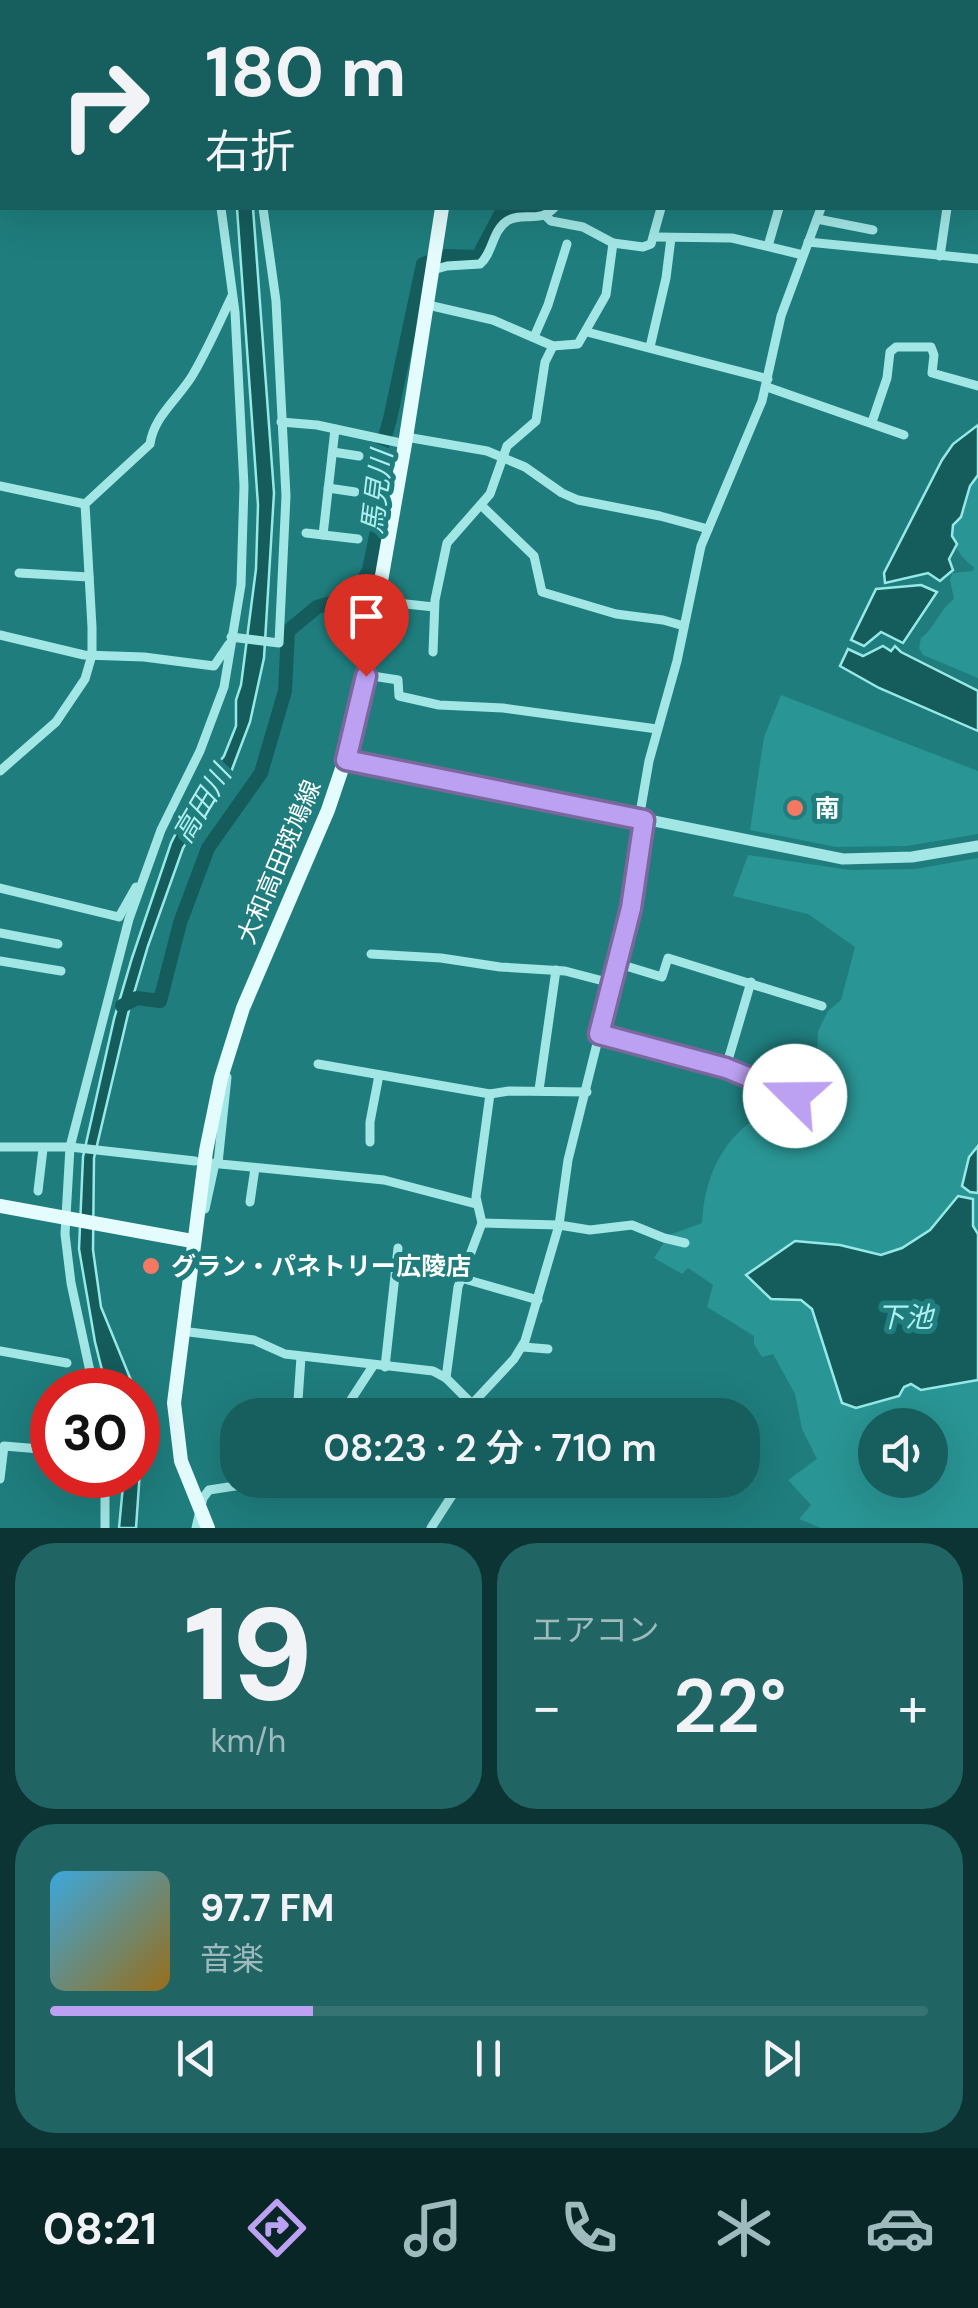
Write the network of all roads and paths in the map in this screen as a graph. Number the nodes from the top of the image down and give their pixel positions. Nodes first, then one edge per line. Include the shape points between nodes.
1 (222, 210) edge
2 (263, 210) edge
3 (442, 210) edge
4 (552, 210) edge
5 (661, 210) edge
6 (778, 210) edge
7 (821, 210) edge
8 (947, 210) edge
9 (546, 216) junction
10 (817, 220) junction
11 (873, 230) dead end
12 (655, 237) junction
13 (671, 238) junction
14 (808, 242) junction
15 (613, 243) junction
16 (567, 244) dead end
17 (768, 246) junction
18 (804, 255) junction
19 (940, 256) junction
20 (978, 259) edge
21 (434, 265) junction
22 (233, 294) junction
23 (428, 305) junction
24 (587, 332) junction
25 (534, 338) junction
26 (553, 346) junction
27 (650, 347) junction
28 (767, 383) junction
29 (978, 386) edge
30 (281, 422) junction
31 (872, 422) junction
32 (335, 430) junction
33 (904, 435) dead end
34 (400, 441) junction
35 (332, 452) junction
36 (359, 456) dead end
37 (503, 458) junction
38 (0, 486) edge
39 (328, 488) junction
40 (355, 492) dead end
41 (85, 504) junction
42 (481, 506) junction
43 (708, 529) junction
44 (306, 533) dead end
45 (323, 535) junction
46 (358, 539) dead end
47 (20, 573) dead end
48 (88, 577) junction
49 (378, 601) junction
50 (434, 607) junction
51 (684, 626) junction
52 (0, 635) edge
53 (233, 639) junction
54 (434, 652) dead end
55 (92, 655) junction
56 (366, 676) junction
57 (658, 729) junction
58 (346, 760) junction
59 (0, 771) edge
60 (641, 820) junction
61 (978, 846) edge
62 (142, 881) junction
63 (0, 888) edge
64 (119, 917) junction
65 (0, 933) edge
66 (58, 944) dead end
67 (119, 951) junction
68 (371, 954) dead end
69 (0, 960) edge
70 (616, 963) junction
71 (556, 970) junction
72 (61, 971) dead end
73 (752, 982) junction
74 (611, 983) junction
75 (822, 1006) dead end
76 (599, 1034) junction
77 (230, 1049) junction
78 (318, 1064) dead end
79 (726, 1068) junction
80 (380, 1075) junction
81 (538, 1090) junction
82 (587, 1092) junction
83 (490, 1094) junction
84 (795, 1096) dead end
85 (370, 1142) dead end
86 (0, 1147) edge
87 (70, 1147) junction
88 (43, 1148) junction
89 (195, 1160) dead end
90 (214, 1163) junction
91 (255, 1168) junction
92 (38, 1190) dead end
93 (250, 1202) dead end
94 (476, 1204) junction
95 (0, 1206) edge
96 (64, 1218) junction
97 (482, 1223) junction
98 (559, 1225) junction
99 (192, 1241) junction
100 (685, 1243) dead end
101 (398, 1248) dead end
102 (460, 1278) junction
103 (538, 1300) junction
104 (181, 1331) junction
105 (523, 1347) junction
106 (548, 1349) dead end
107 (0, 1351) edge
108 (301, 1357) junction
109 (67, 1363) dead end
110 (373, 1366) junction
111 (385, 1367) junction
112 (89, 1368) edge
113 (446, 1378) junction
114 (300, 1398) edge
115 (352, 1398) edge
116 (466, 1398) edge
117 (477, 1398) edge
118 (30, 1448) edge
119 (0, 1478) edge
120 (220, 1488) edge
121 (105, 1498) edge
122 (450, 1498) edge
123 (199, 1511) junction
124 (105, 1528) edge
125 (196, 1528) edge
126 (208, 1528) edge
127 (431, 1528) edge

1 - 22 street
2 - 30 street via 276,301
3 - 21 main road, 大和高田斑鳩線
4 - 9 street
5 - 12 street
6 - 17 street
7 - 10 street
8 - 19 street
9 - 15 street
9 - 21 street via 503,224 480,264
10 - 11 street
10 - 14 street
12 - 13 street
12 - 15 street via 647,246
13 - 17 street via 732,238
13 - 27 street
14 - 18 street
14 - 19 street
15 - 24 street via 606,295
16 - 25 street
17 - 18 street
18 - 28 street via 781,316
19 - 20 street
21 - 23 main road, 大和高田斑鳩線
22 - 41 street via 150,444
22 - 53 street via 244,513
23 - 25 street
23 - 34 main road, 大和高田斑鳩線
24 - 26 street via 578,344
24 - 27 street
25 - 26 street
26 - 37 street via 544,362 536,421 506,446
27 - 28 street
28 - 31 street
28 - 43 street
29 - 31 street via 932,373 931,347 896,348
30 - 32 street
30 - 53 street via 286,496 279,643
31 - 33 street
32 - 34 street
32 - 35 street
34 - 37 street
34 - 49 main road, 大和高田斑鳩線
35 - 36 street
35 - 39 street
37 - 42 street
37 - 43 street via 572,498
38 - 41 street
39 - 40 street
39 - 45 street
41 - 48 street
42 - 50 street via 447,543
42 - 51 street via 534,556 542,592
43 - 51 street
44 - 45 street
45 - 46 street
47 - 48 street
48 - 55 street
49 - 50 street
49 - 56 main road, 大和高田斑鳩線
50 - 54 street
51 - 57 street
52 - 55 street
53 - 55 street via 214,666
53 - 62 street via 209,731
55 - 59 street via 85,679 56,722
56 - 57 street via 398,680 399,696 429,703
56 - 58 main road, 大和高田斑鳩線
57 - 60 street
58 - 60 street
58 - 77 main road, 大和高田斑鳩線
60 - 61 street via 843,858
60 - 70 street via 631,908
62 - 64 street
62 - 67 street
63 - 64 street
64 - 67 street
65 - 66 street
67 - 87 street
68 - 71 street
69 - 72 street
70 - 73 street via 662,977 668,958
70 - 74 street
71 - 74 street
71 - 81 street
73 - 75 street
73 - 79 street
74 - 76 street
76 - 79 street
76 - 82 street
77 - 90 street
77 - 99 main road, 大和高田斑鳩線 via 210,1124
78 - 80 street
79 - 84 street
80 - 83 street
80 - 85 street
81 - 82 street
81 - 83 street
82 - 98 street
83 - 94 street
86 - 88 street
87 - 88 street
87 - 89 street
87 - 96 street
88 - 92 street
90 - 91 street
90 - 99 street
91 - 93 street
91 - 94 street via 384,1180
94 - 97 street
95 - 96 main road
96 - 99 main road
96 - 112 street
97 - 98 street
97 - 102 street
98 - 100 street via 632,1225
98 - 103 street
99 - 104 main road, 大和高田斑鳩線
101 - 111 street
102 - 103 street
102 - 113 street
103 - 105 street
104 - 108 street via 254,1340
104 - 123 main road, 大和高田斑鳩線 via 176,1430
105 - 106 street
105 - 117 street
107 - 109 street
108 - 110 street
108 - 114 street
110 - 111 street
110 - 115 street
111 - 113 street
113 - 116 street
118 - 119 street via 4,1446
120 - 123 street via 209,1490
121 - 124 street
122 - 127 street
123 - 125 street
123 - 126 main road, 大和高田斑鳩線

